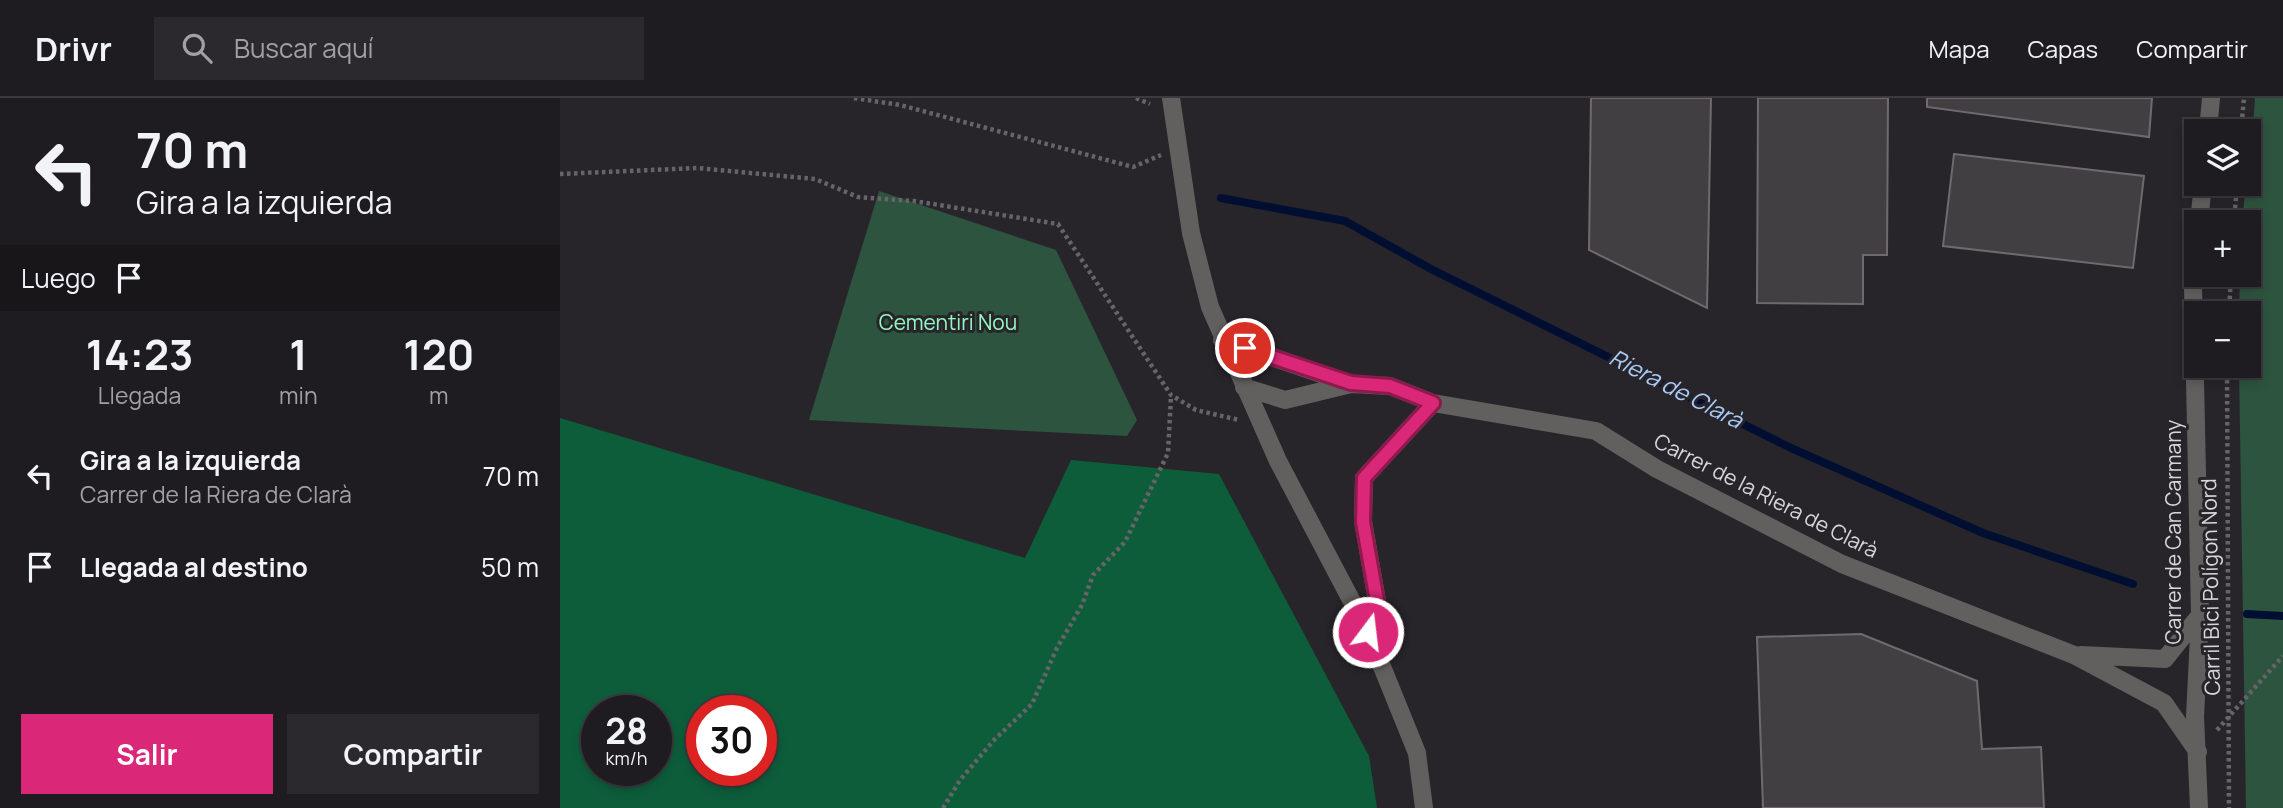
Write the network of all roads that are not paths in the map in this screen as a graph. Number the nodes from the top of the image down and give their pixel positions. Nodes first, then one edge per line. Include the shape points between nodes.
1 (2211, 98) edge
2 (1172, 106) edge
3 (2209, 119) edge
4 (2193, 287) edge
5 (1222, 340) junction
6 (1351, 383) junction
7 (1244, 387) junction
8 (1433, 403) junction
9 (2200, 615) junction
10 (1368, 632) junction
11 (2074, 655) junction
12 (2198, 752) junction
13 (1424, 808) edge
14 (2199, 808) edge

1 - 3 street
2 - 5 street via 1191,233
4 - 9 street, Carrer de Can Carmany
5 - 6 street, Carrer de la Riera de Clarà
5 - 7 street
6 - 7 street via 1285,400
6 - 8 street, Carrer de la Riera de Clarà via 1390,386
7 - 10 street
8 - 10 street via 1364,478 1363,522 1377,601
8 - 11 street, Carrer de la Riera de Clarà via 1596,431 1657,469 1842,564
9 - 11 street, Carrer de la Riera de Clarà via 2165,659
9 - 12 street, Carrer de Can Carmany via 2195,717
10 - 13 street via 1418,753
11 - 12 street, Carrer de la Riera de Clarà via 2164,703
12 - 14 street, Carrer de Can Carmany

